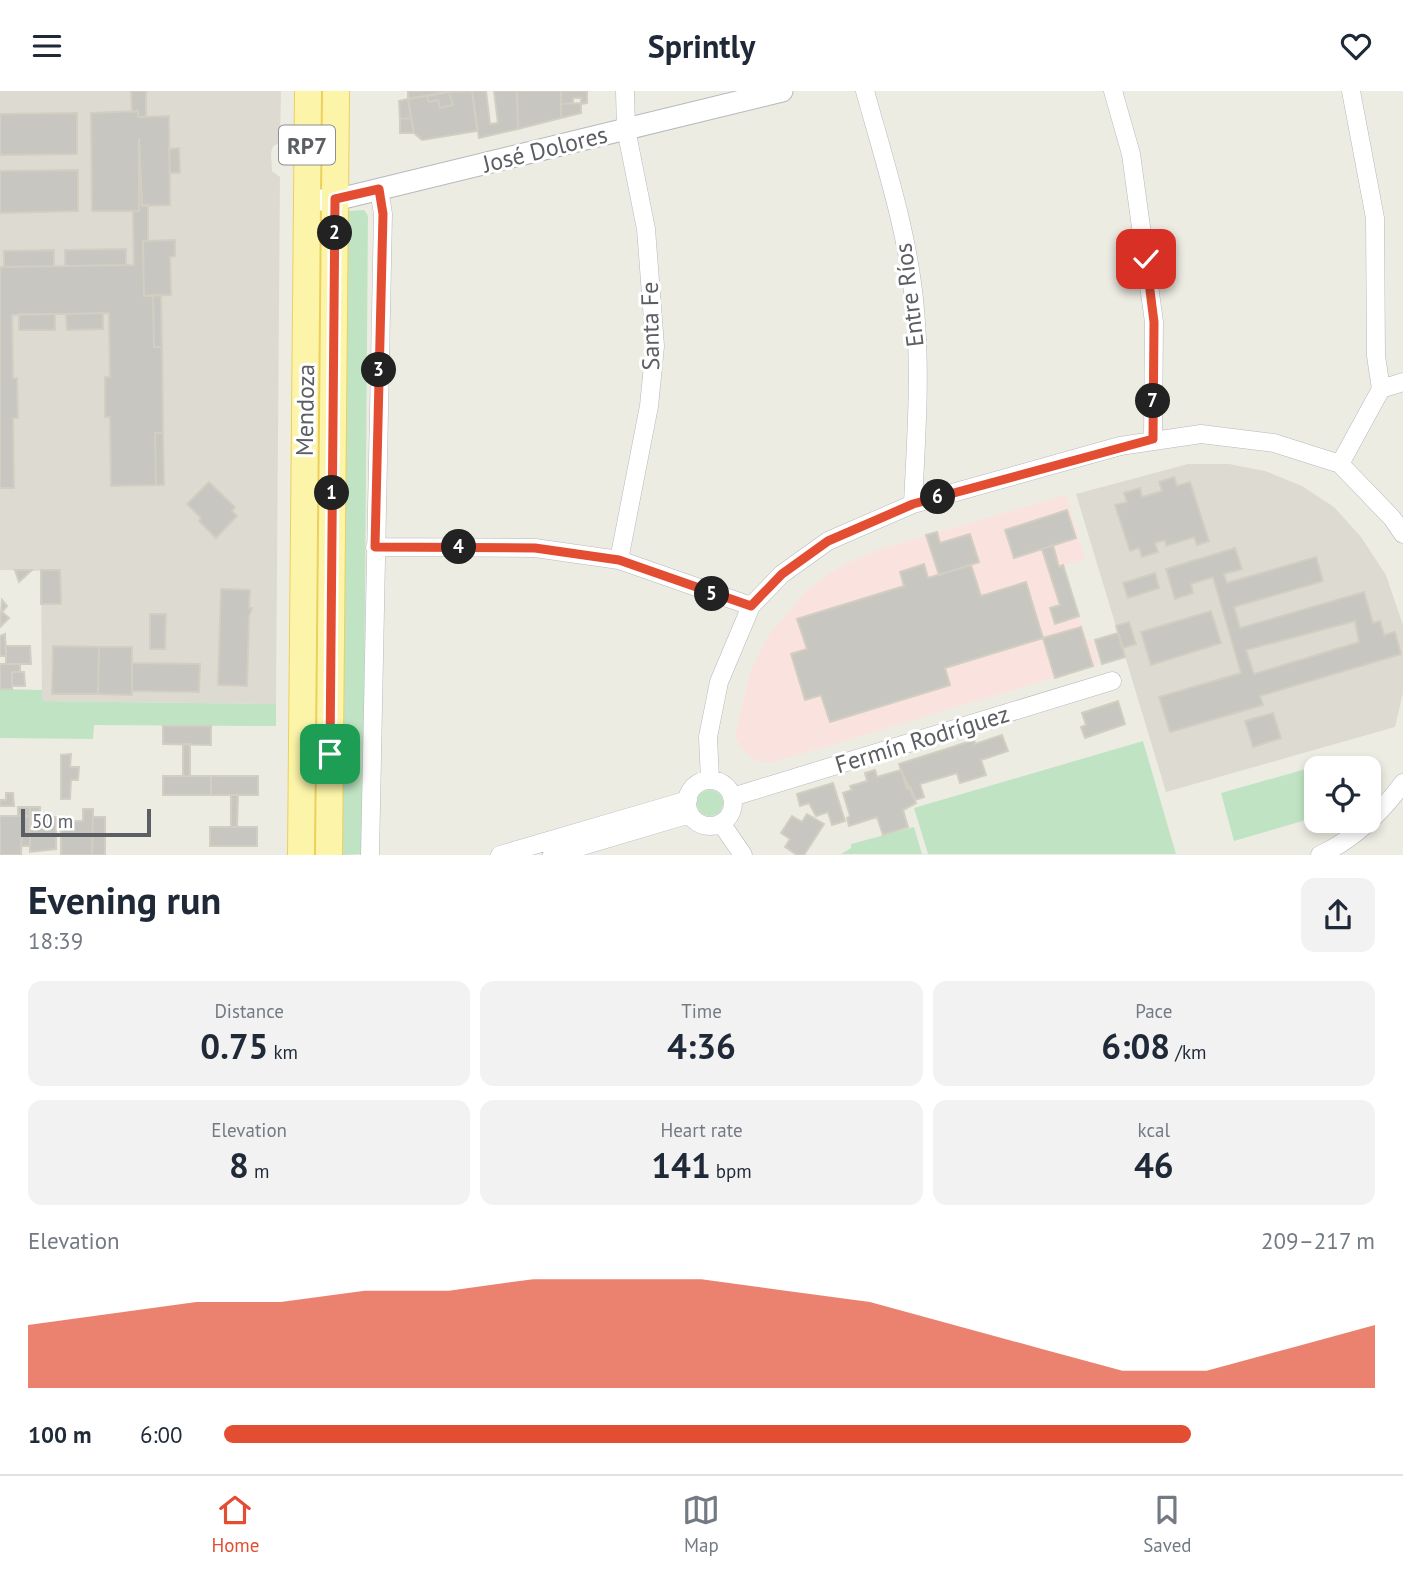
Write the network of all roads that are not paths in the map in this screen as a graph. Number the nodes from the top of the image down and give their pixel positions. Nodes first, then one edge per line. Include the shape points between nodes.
1 (308, 91) edge
2 (336, 91) edge
3 (625, 91) edge
4 (782, 91) edge
5 (865, 91) edge
6 (1113, 91) edge
7 (1351, 91) edge
8 (626, 129) junction
9 (379, 189) junction
10 (335, 199) junction
11 (307, 200) junction
12 (1403, 382) edge
13 (1381, 389) junction
14 (1153, 439) junction
15 (1340, 464) junction
16 (913, 504) junction
17 (1403, 534) edge
18 (375, 547) junction
19 (619, 560) junction
20 (751, 606) junction
21 (1112, 681) dead end
22 (710, 780) junction
23 (1403, 783) edge
24 (732, 797) junction
25 (689, 807) junction
26 (721, 823) junction
27 (301, 855) edge
28 (329, 855) edge
29 (370, 855) edge
30 (500, 855) edge
31 (552, 855) edge
32 (743, 855) edge
33 (1320, 855) edge

1 - 11 main road, Mendoza / RP7
2 - 10 main road, Mendoza / RP7
3 - 8 street, Santa Fe
4 - 8 street, José Dolores
5 - 16 street, Entre Ríos via 896,204 915,309 918,400
6 - 14 street via 1131,154 1154,322
7 - 13 street via 1375,218 1376,356
8 - 9 street, José Dolores
8 - 19 street, Santa Fe via 646,229 655,346 649,406
9 - 10 street, José Dolores
9 - 18 street via 383,214
10 - 11 street, José Dolores
10 - 28 main road, Mendoza / RP7
11 - 27 main road, Mendoza / RP7
12 - 13 street
13 - 15 street
14 - 15 street via 1201,434 1274,443
14 - 16 street
15 - 17 street
16 - 20 street via 828,541 782,574
18 - 19 street via 535,548
18 - 29 street
19 - 20 street
20 - 22 street via 719,682 708,737
21 - 24 street, Fermín Rodríguez
22 - 24 street via 724,785
22 - 25 street via 696,785
23 - 33 street via 1387,805 1343,844
24 - 26 street via 731,812
25 - 26 street via 706,825
25 - 30 street
25 - 31 street
26 - 32 street

